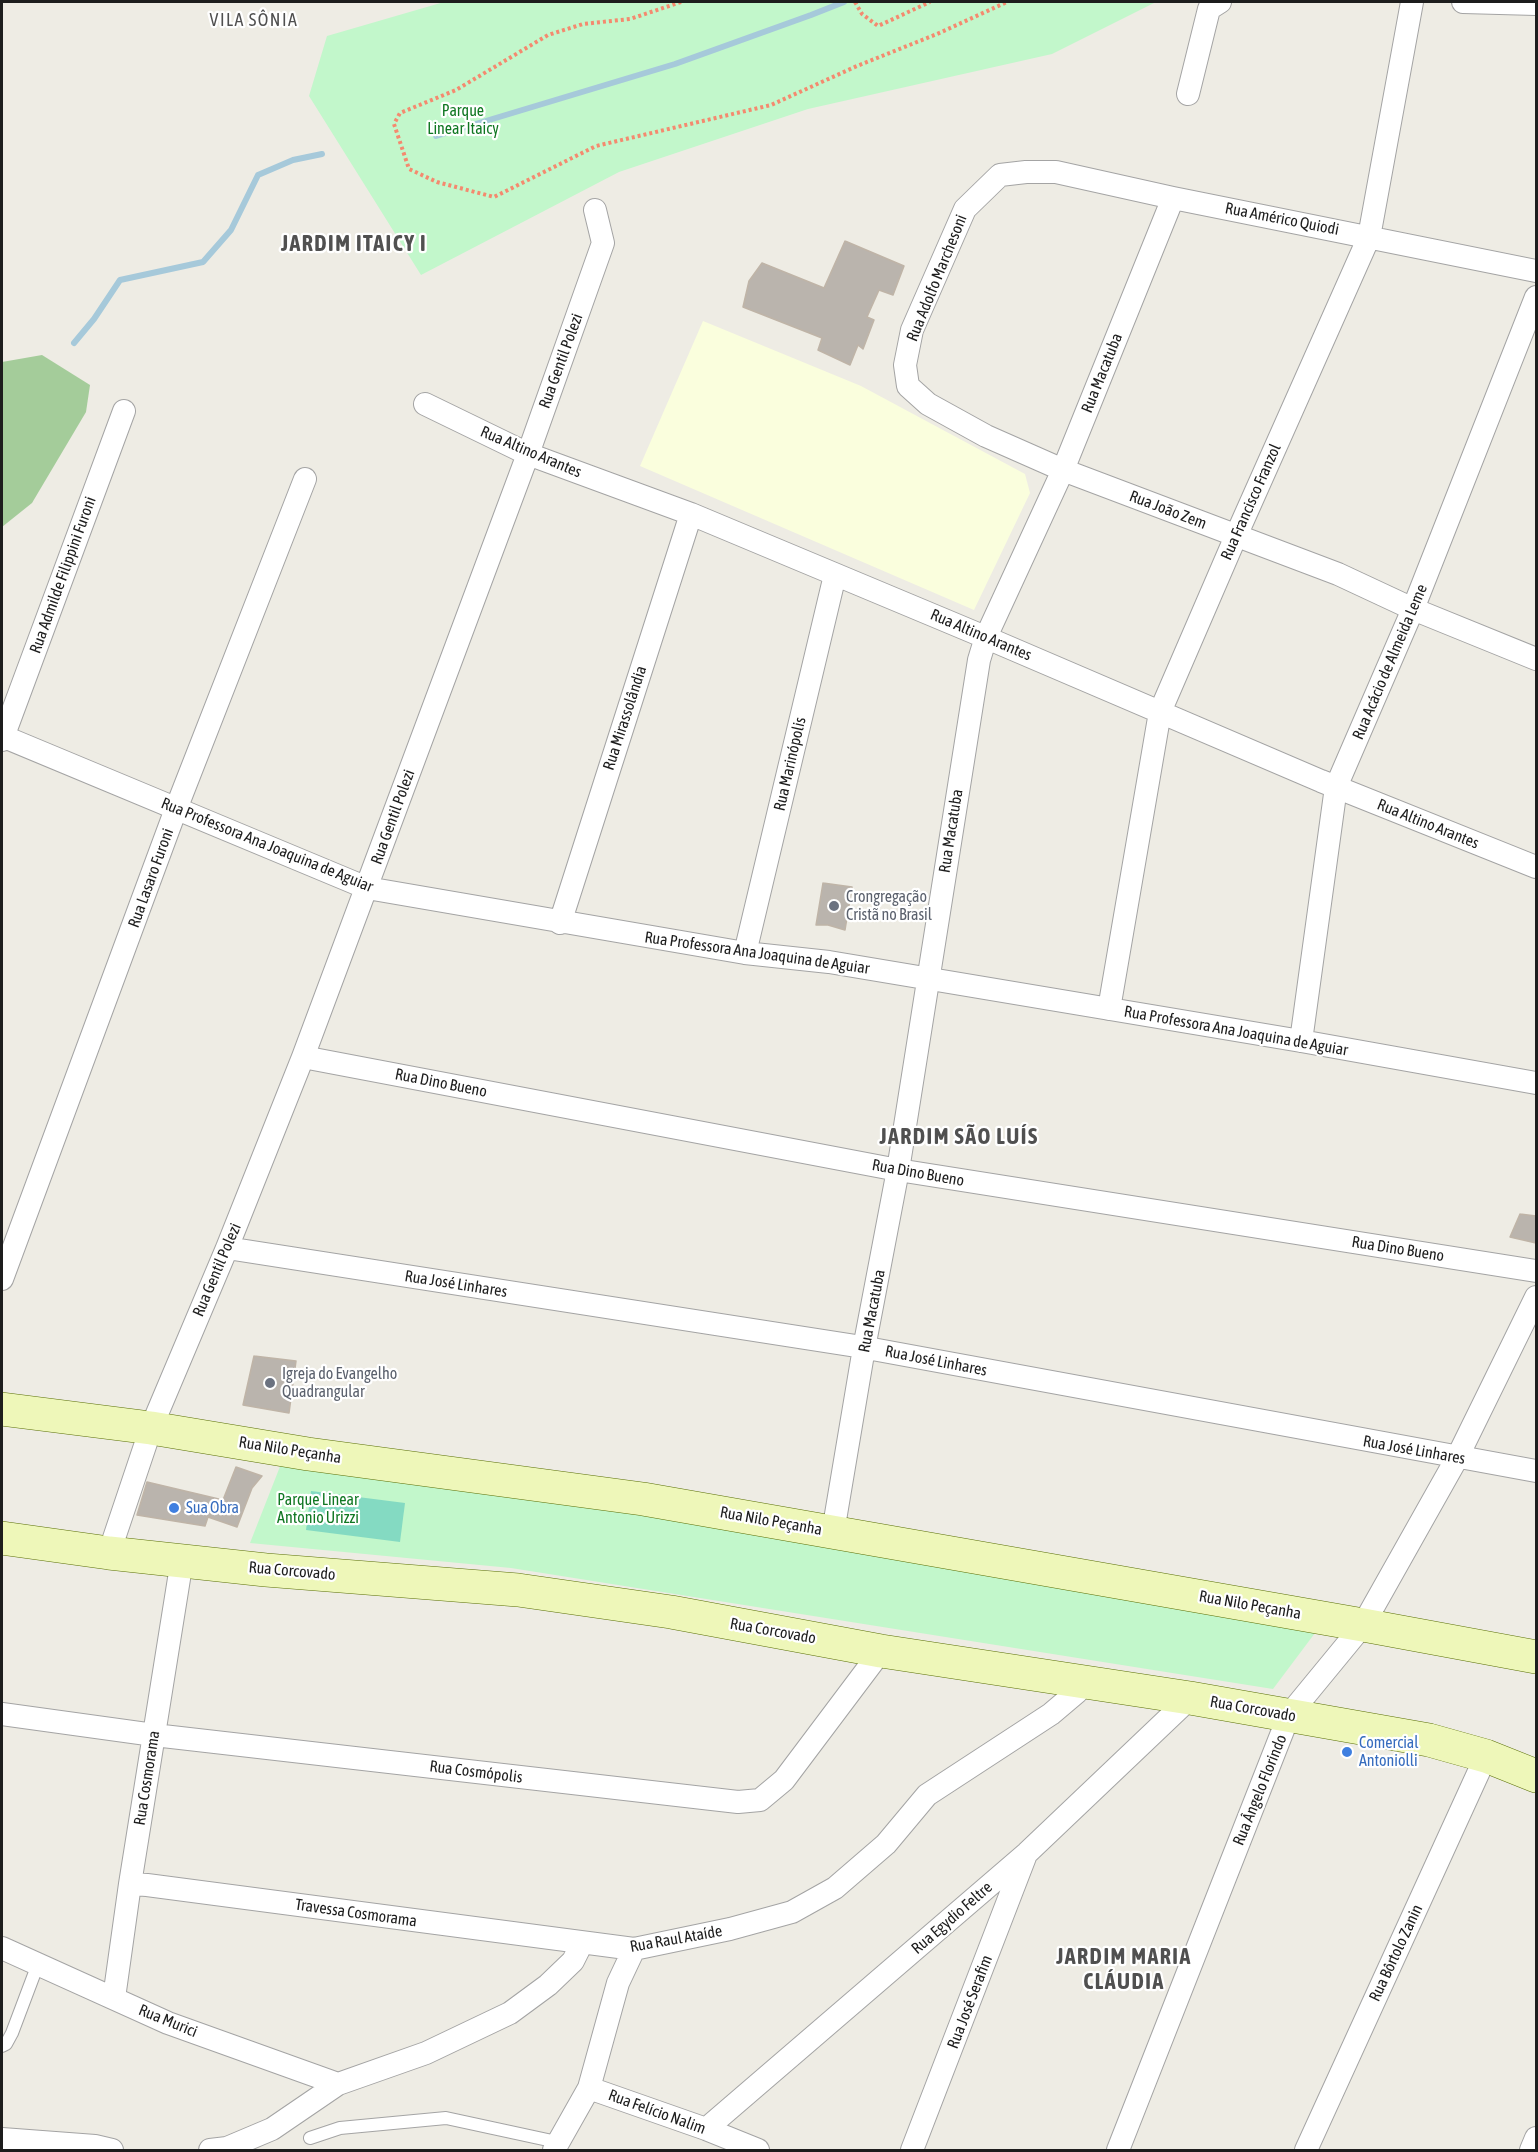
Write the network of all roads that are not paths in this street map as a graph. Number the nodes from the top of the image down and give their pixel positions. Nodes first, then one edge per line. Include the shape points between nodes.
1 (1220, 2) edge
2 (1412, 2) edge
3 (1463, 2) edge
4 (1536, 4) edge
5 (1188, 94) dead end
6 (1026, 172) joint
7 (1173, 198) junction
8 (595, 210) dead end
9 (1369, 237) junction
10 (1536, 271) edge
11 (1536, 297) edge
12 (908, 386) joint
13 (425, 404) dead end
14 (124, 411) dead end
15 (528, 454) junction
16 (1063, 470) junction
17 (305, 479) dead end
18 (690, 514) junction
19 (1236, 536) junction
20 (835, 575) junction
21 (1413, 609) junction
22 (986, 637) junction
23 (1536, 660) edge
24 (1160, 712) junction
25 (2, 738) edge
26 (1336, 787) junction
27 (176, 809) junction
28 (1536, 867) edge
29 (367, 888) junction
30 (560, 923) junction
31 (745, 952) junction
32 (928, 980) junction
33 (1109, 1009) junction
34 (1301, 1041) junction
35 (303, 1057) junction
36 (1536, 1083) edge
37 (898, 1170) junction
38 (227, 1248) junction
39 (1536, 1271) edge
40 (2, 1280) edge
41 (1536, 1297) edge
42 (864, 1348) junction
43 (2, 1409) edge
44 (151, 1428) junction
45 (1457, 1458) junction
46 (1536, 1471) edge
47 (833, 1532) junction
48 (2, 1538) edge
49 (109, 1553) junction
50 (182, 1560) junction
51 (1363, 1624) junction
52 (881, 1651) junction
53 (1536, 1658) edge
54 (1083, 1682) junction
55 (1190, 1698) junction
56 (2, 1714) edge
57 (1290, 1715) junction
58 (154, 1735) junction
59 (1486, 1756) junction
60 (1536, 1776) edge
61 (1027, 1853) junction
62 (130, 1884) junction
63 (582, 1943) junction
64 (2, 1948) edge
65 (634, 1949) junction
66 (38, 1964) junction
67 (114, 1998) junction
68 (2, 2046) edge
69 (338, 2084) junction
70 (589, 2088) junction
71 (706, 2129) junction
72 (310, 2138) dead end
73 (1536, 2138) edge
74 (2, 2139) edge
75 (556, 2146) edge
76 (112, 2151) edge
77 (210, 2151) edge
78 (758, 2151) edge
79 (912, 2151) edge
80 (1118, 2151) edge
81 (1306, 2151) edge
82 (1531, 2151) edge

1 - 5 street via 1209,9
2 - 9 street, Rua Francisco Franzol
3 - 4 street
6 - 7 street, Rua Américo Quiodi via 1056,172
6 - 12 street, Rua Adolfo Marchesoni via 1000,175 964,209 912,330 905,365
7 - 9 street, Rua Américo Quiodi
7 - 16 street, Rua Macatuba
8 - 15 street, Rua Gentil Polezi via 603,243
9 - 10 street, Rua Américo Quiodi
9 - 19 street, Rua Francisco Franzol
11 - 21 street, Rua Acácio de Almeida Leme
12 - 16 street, Rua João Zem via 928,404 986,436
13 - 15 street, Rua Altino Arantes
14 - 25 street, Rua Admilde Filippini Furoni
15 - 18 street, Rua Altino Arantes
15 - 29 street, Rua Gentil Polezi
16 - 19 street, Rua João Zem
16 - 22 street, Rua Macatuba
17 - 27 street, Rua Lasaro Furoni
18 - 20 street, Rua Altino Arantes
18 - 30 street, Rua Mirassolândia
19 - 21 street, Rua João Zem via 1338,574
19 - 24 street, Rua Francisco Franzol
20 - 22 street, Rua Altino Arantes
20 - 31 street, Rua Marinópolis
21 - 23 street, Rua João Zem
21 - 26 street, Rua Acácio de Almeida Leme
22 - 24 street, Rua Altino Arantes
22 - 32 street, Rua Macatuba via 979,660
24 - 26 street, Rua Altino Arantes
24 - 33 street, Rua Francisco Franzol
25 - 27 street, Rua Professora Ana Joaquina de Aguiar
26 - 28 street, Rua Altino Arantes
26 - 34 street, Rua Acácio de Almeida Leme
27 - 29 street, Rua Professora Ana Joaquina de Aguiar
27 - 40 street, Rua Lasaro Furoni
29 - 30 street, Rua Professora Ana Joaquina de Aguiar
29 - 35 street, Rua Gentil Polezi
30 - 31 street, Rua Professora Ana Joaquina de Aguiar
31 - 32 street, Rua Professora Ana Joaquina de Aguiar
32 - 33 street, Rua Professora Ana Joaquina de Aguiar
32 - 37 street, Rua Macatuba
33 - 34 street, Rua Professora Ana Joaquina de Aguiar
34 - 36 street, Rua Professora Ana Joaquina de Aguiar
35 - 37 street, Rua Dino Bueno
35 - 38 street, Rua Gentil Polezi
37 - 39 street, Rua Dino Bueno
37 - 42 street, Rua Macatuba
38 - 42 street, Rua José Linhares
38 - 44 street, Rua Gentil Polezi
41 - 45 street, Rua Ângelo Florindo
42 - 45 street, Rua José Linhares
42 - 47 street, Rua Macatuba
43 - 44 street, Rua Nilo Peçanha
44 - 47 street, Rua Nilo Peçanha via 308,1454 644,1499
44 - 49 street, Rua Gentil Polezi
45 - 46 street, Rua José Linhares
45 - 51 street, Rua Ângelo Florindo
47 - 51 street, Rua Nilo Peçanha
48 - 49 street, Rua Corcovado
49 - 50 street, Rua Corcovado
50 - 52 street, Rua Corcovado via 518,1590 671,1612
50 - 58 street, Rua Cosmorama
51 - 53 street, Rua Nilo Peçanha
51 - 57 street, Rua Ângelo Florindo
52 - 54 street, Rua Corcovado
52 - 58 street, Rua Cosmópolis via 791,1771 760,1800 738,1802
54 - 55 street, Rua Corcovado
54 - 65 street, Rua Raul Ataíde via 1051,1714 927,1795 886,1844 835,1888 792,1912
55 - 57 street, Rua Corcovado
55 - 61 street, Rua Egydio Feltre
56 - 58 street, Rua Cosmópolis
57 - 59 street, Rua Corcovado via 1429,1740
57 - 80 street, Rua Ângelo Florindo
58 - 62 street, Rua Cosmorama
59 - 60 street, Rua Corcovado
59 - 81 street, Rua Bôrtolo Zanin
61 - 71 street, Rua Egydio Feltre
61 - 79 street, Rua José Serafim
62 - 63 street, Travessa Cosmorama
62 - 67 street, Rua Cosmorama
63 - 65 street, Rua Raul Ataíde
63 - 69 street via 573,1961 510,2013 426,2053
64 - 66 street, Rua Murici
65 - 70 street via 618,1983
66 - 67 street, Rua Murici
66 - 68 lane via 12,2033
67 - 69 street, Rua Murici via 168,2023
69 - 77 street via 272,2129
70 - 71 street, Rua Felício Nalim
70 - 75 street
71 - 78 street, Rua Felício Nalim
72 - 75 lane via 340,2128 446,2118
73 - 82 street
74 - 76 street via 96,2146

